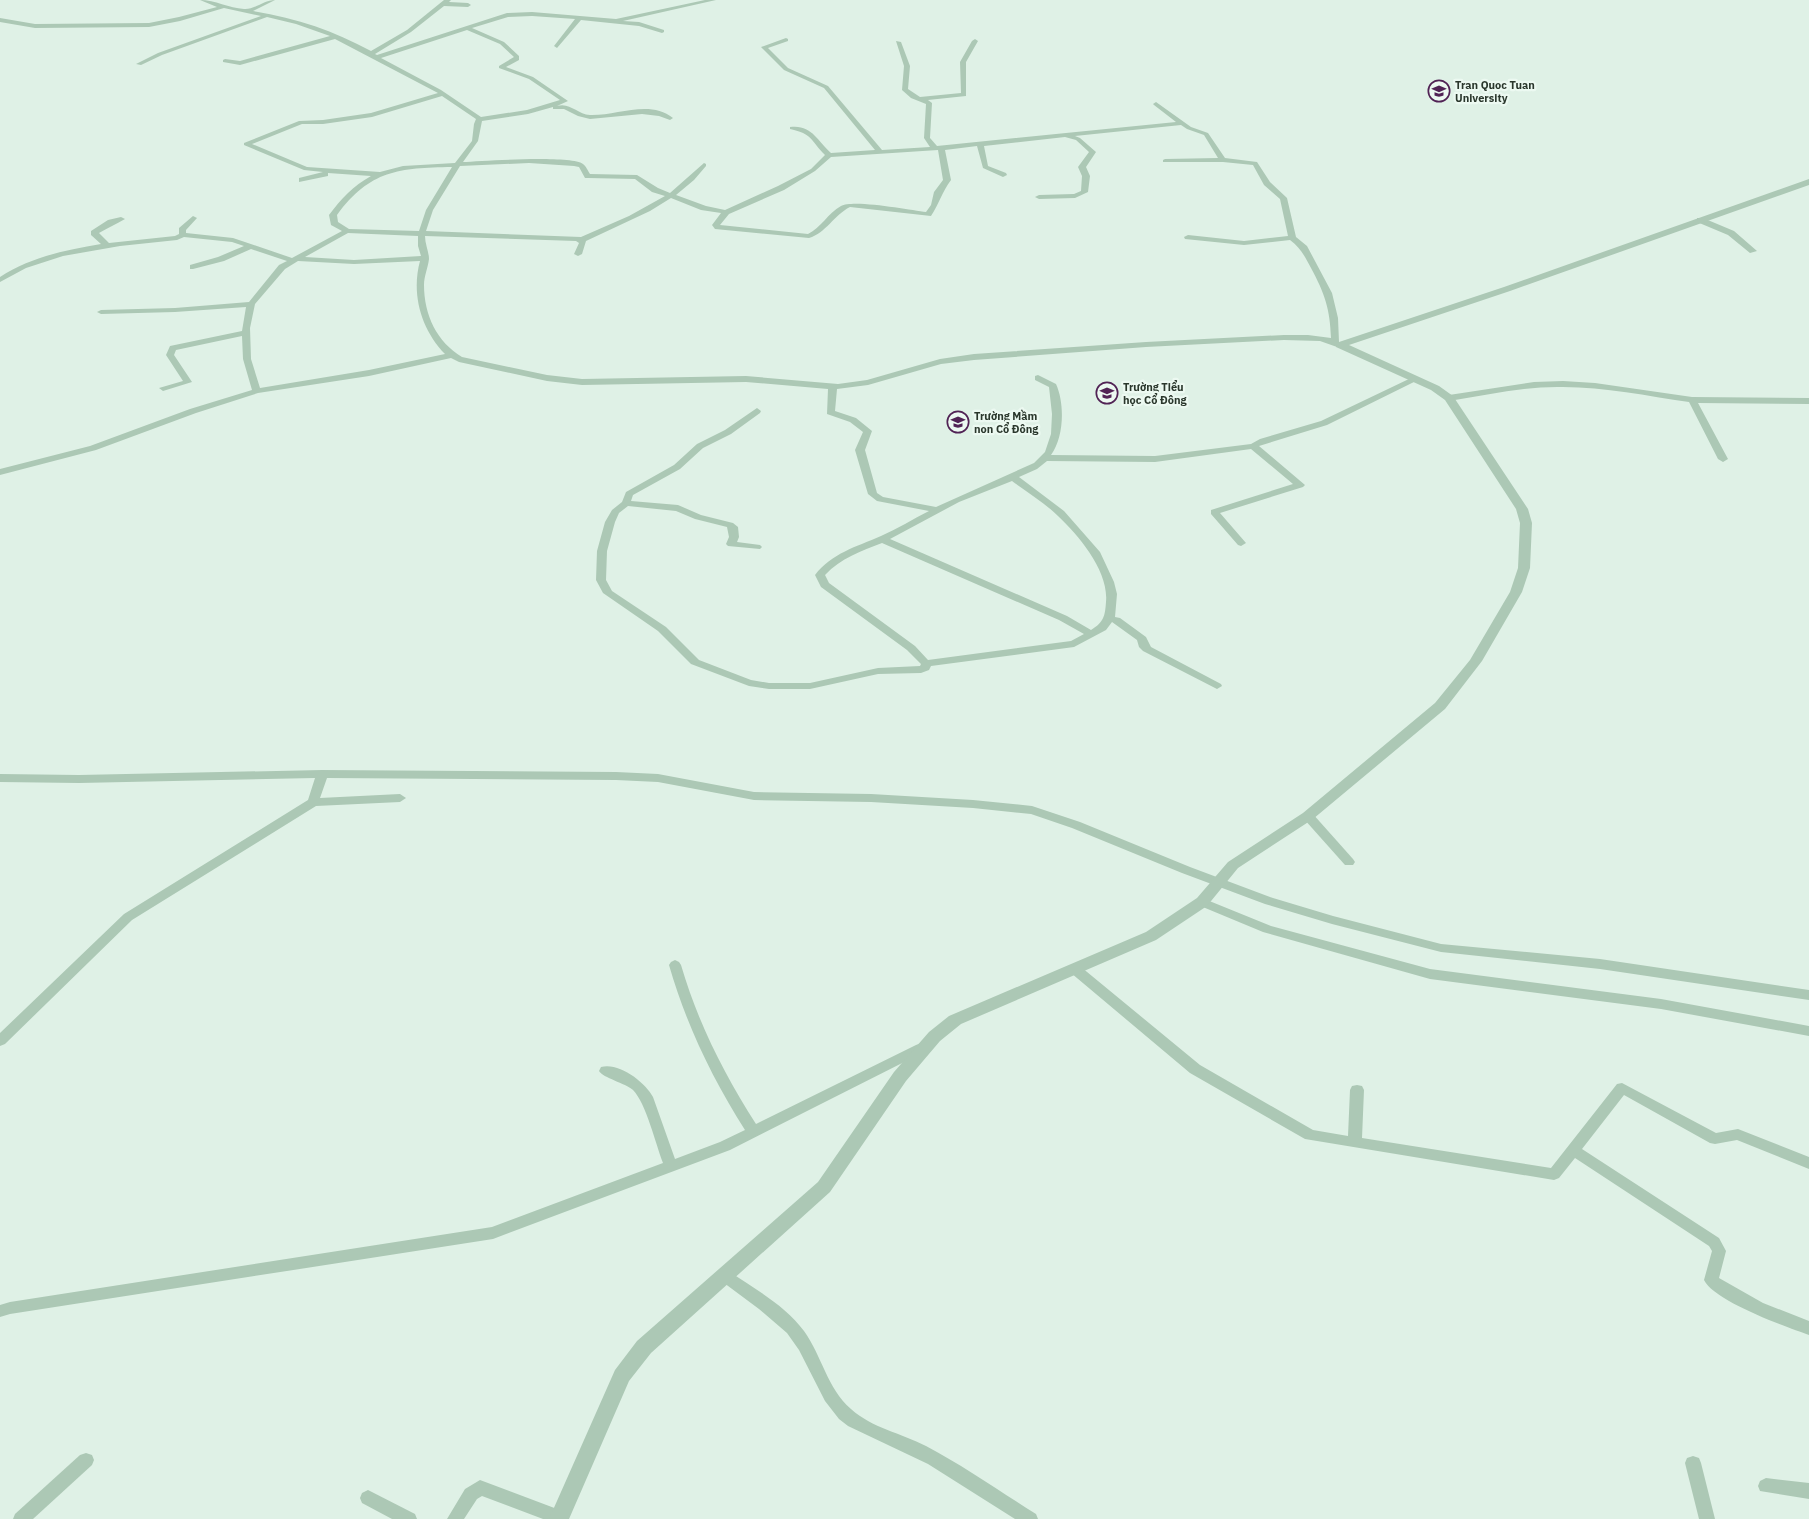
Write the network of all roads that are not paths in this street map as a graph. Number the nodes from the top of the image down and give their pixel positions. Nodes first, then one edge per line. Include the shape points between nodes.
1 (204, 0) edge
2 (272, 0) edge
3 (713, 0) edge
4 (445, 2) edge
5 (468, 5) dead end
6 (222, 7) junction
7 (248, 11) junction
8 (266, 15) junction
9 (579, 18) junction
10 (0, 20) edge
11 (616, 21) junction
12 (469, 29) junction
13 (662, 31) dead end
14 (338, 36) junction
15 (786, 40) dead end
16 (975, 41) dead end
17 (898, 42) dead end
18 (558, 46) dead end
19 (374, 56) junction
20 (225, 61) dead end
21 (139, 64) dead end
22 (440, 94) junction
23 (917, 99) junction
24 (1156, 104) dead end
25 (534, 110) junction
26 (670, 118) dead end
27 (480, 119) junction
28 (1184, 123) junction
29 (792, 128) dead end
30 (1065, 135) junction
31 (980, 144) junction
32 (938, 148) junction
33 (880, 151) junction
34 (829, 155) junction
35 (1223, 160) junction
36 (1165, 161) dead end
37 (457, 164) junction
38 (704, 165) dead end
39 (331, 172) junction
40 (379, 174) junction
41 (1003, 175) dead end
42 (302, 180) dead end
43 (1809, 182) edge
44 (672, 196) junction
45 (1039, 196) dead end
46 (726, 212) junction
47 (193, 218) dead end
48 (121, 219) dead end
49 (1700, 220) junction
50 (347, 231) junction
51 (183, 235) junction
52 (420, 235) junction
53 (1188, 237) dead end
54 (1292, 238) junction
55 (581, 240) junction
56 (106, 245) junction
57 (251, 246) junction
58 (1753, 252) dead end
59 (578, 254) dead end
60 (425, 258) junction
61 (292, 260) junction
62 (193, 267) dead end
63 (0, 280) edge
64 (251, 304) junction
65 (101, 312) dead end
66 (246, 333) junction
67 (1338, 343) junction
68 (451, 355) junction
69 (1038, 378) dead end
70 (1414, 380) junction
71 (833, 386) junction
72 (163, 388) dead end
73 (257, 391) junction
74 (1449, 398) junction
75 (1692, 400) junction
76 (1809, 401) edge
77 (757, 411) dead end
78 (1252, 446) junction
79 (1046, 458) junction
80 (1723, 459) dead end
81 (0, 472) edge
82 (1013, 477) junction
83 (626, 503) junction
84 (939, 510) junction
85 (882, 539) junction
86 (1241, 543) dead end
87 (757, 547) dead end
88 (1110, 619) junction
89 (1091, 634) junction
90 (926, 663) junction
91 (1217, 686) dead end
92 (322, 774) junction
93 (0, 778) edge
94 (400, 798) dead end
95 (313, 802) junction
96 (1308, 816) junction
97 (1349, 862) dead end
98 (1209, 892) junction
99 (674, 966) dead end
100 (1076, 970) junction
101 (1809, 995) edge
102 (1809, 1030) edge
103 (0, 1041) edge
104 (922, 1048) junction
105 (606, 1071) dead end
106 (1357, 1090) dead end
107 (754, 1131) junction
108 (1355, 1142) junction
109 (1573, 1150) junction
110 (1809, 1163) edge
111 (671, 1166) junction
112 (726, 1276) junction
113 (0, 1311) edge
114 (1809, 1328) edge
115 (86, 1460) dead end
116 (1693, 1462) dead end
117 (1766, 1486) dead end
118 (1809, 1491) edge
119 (368, 1498) dead end
120 (559, 1518) edge
121 (21, 1519) edge
122 (409, 1519) edge
123 (455, 1519) edge
124 (1030, 1519) edge
125 (1707, 1519) edge

1 - 6 street
2 - 7 street
3 - 11 street
4 - 5 street
4 - 19 street via 409,31 371,54
6 - 7 street
6 - 10 street via 149,25 35,26
7 - 8 street
8 - 14 street
8 - 21 street
9 - 11 street
9 - 12 street via 510,15
9 - 18 street
11 - 13 street
12 - 19 street
12 - 25 street via 502,44 517,57 501,67 531,78 565,101
14 - 19 street
14 - 20 street via 240,63
15 - 33 street via 764,47 786,69 826,86
16 - 23 street via 963,62 964,95
17 - 23 street via 907,66 905,90
19 - 22 street
22 - 27 street
22 - 39 street via 372,115 323,122 304,121 246,144 294,164
23 - 32 street via 928,103 927,138
24 - 28 street
25 - 26 street via 562,105 579,116 637,112
25 - 27 street
27 - 37 street via 476,124 476,139
28 - 30 street
28 - 35 street via 1206,134
29 - 34 street via 810,132
30 - 31 street
30 - 45 street via 1093,152 1082,167 1086,176 1084,192 1075,196
31 - 32 street
31 - 41 street via 985,167
32 - 33 street
32 - 46 street via 944,156 946,180 928,214 849,205 830,218 816,235 809,236 718,227 716,225
33 - 34 street
34 - 46 street via 813,170 781,188
35 - 36 street
35 - 54 street via 1252,162 1260,169 1267,182 1283,198
37 - 40 street via 402,167
37 - 44 street via 529,161 576,164 588,176 637,177 653,190
37 - 52 street via 420,229
38 - 44 street via 692,181
39 - 40 street
39 - 42 street
40 - 50 street via 356,189 333,215 334,223
43 - 49 street
44 - 46 street
44 - 55 street
47 - 51 street via 182,230
48 - 56 street via 94,233
49 - 58 street via 1731,233
49 - 67 street via 1507,289
50 - 52 street
50 - 61 street
51 - 56 street
51 - 57 street via 213,237
52 - 55 street
52 - 60 street via 420,248
53 - 54 street via 1244,242
54 - 67 street via 1303,246 1328,294
55 - 59 street
56 - 63 street via 27,264
57 - 61 street
57 - 62 street
60 - 61 street via 362,262
60 - 68 street via 421,268 420,297 425,320
61 - 64 street via 282,267
64 - 65 street
64 - 66 street
66 - 72 street via 173,348 170,355 188,382
66 - 73 street via 247,359
67 - 70 street
67 - 71 street via 1298,337 1208,340 974,356 868,382
68 - 71 street via 476,364 567,381 746,379
68 - 73 street via 369,374
69 - 79 street via 1054,386 1058,408
70 - 74 street
70 - 78 street via 1324,423
71 - 84 street via 830,412 853,420 868,431 860,450 872,494 880,499
73 - 81 street via 93,448
74 - 75 street via 1534,385 1563,384
74 - 96 street via 1513,492 1526,523 1524,568 1516,592 1479,656 1440,706
75 - 76 street
75 - 80 street
77 - 83 street via 728,432 700,446 677,467 629,494
78 - 79 street via 1155,459
78 - 86 street via 1300,485 1214,512
79 - 82 street
82 - 84 street
82 - 88 street via 1061,513 1095,552 1112,594
83 - 87 street via 678,508 730,525 734,537 731,544
83 - 90 street via 615,512 610,522 602,552 601,580 608,593 662,629 695,662 749,683 769,686 810,686 878,671 921,670
84 - 85 street
85 - 89 street via 1063,618
85 - 90 street via 832,562 820,575 821,580
88 - 89 street
88 - 91 street via 1142,639 1147,649
89 - 90 street via 1074,644
92 - 93 street
92 - 95 street
92 - 98 street via 643,777 754,796 872,798 1010,807 1061,819
94 - 95 street
95 - 103 street via 128,917
96 - 97 street
96 - 98 street via 1233,865
98 - 100 street via 1151,936
98 - 101 street via 1441,948 1600,964
98 - 102 street via 1267,929 1430,974 1661,1004
99 - 107 street via 702,1044
100 - 104 street via 955,1020
100 - 108 street via 1195,1069 1310,1135
104 - 107 street
104 - 112 street via 824,1187
105 - 111 street via 619,1074 641,1088
106 - 108 street
107 - 111 street
108 - 109 street via 1554,1174
109 - 110 street via 1622,1088 1715,1139 1738,1134
109 - 114 street via 1714,1242 1719,1251 1711,1280 1723,1289
111 - 113 street via 494,1233
112 - 120 street via 644,1346 631,1362
112 - 124 street via 797,1334 831,1399 847,1416 951,1468
115 - 121 street
116 - 125 street
117 - 118 street
119 - 122 street
120 - 123 street via 480,1488 471,1494

